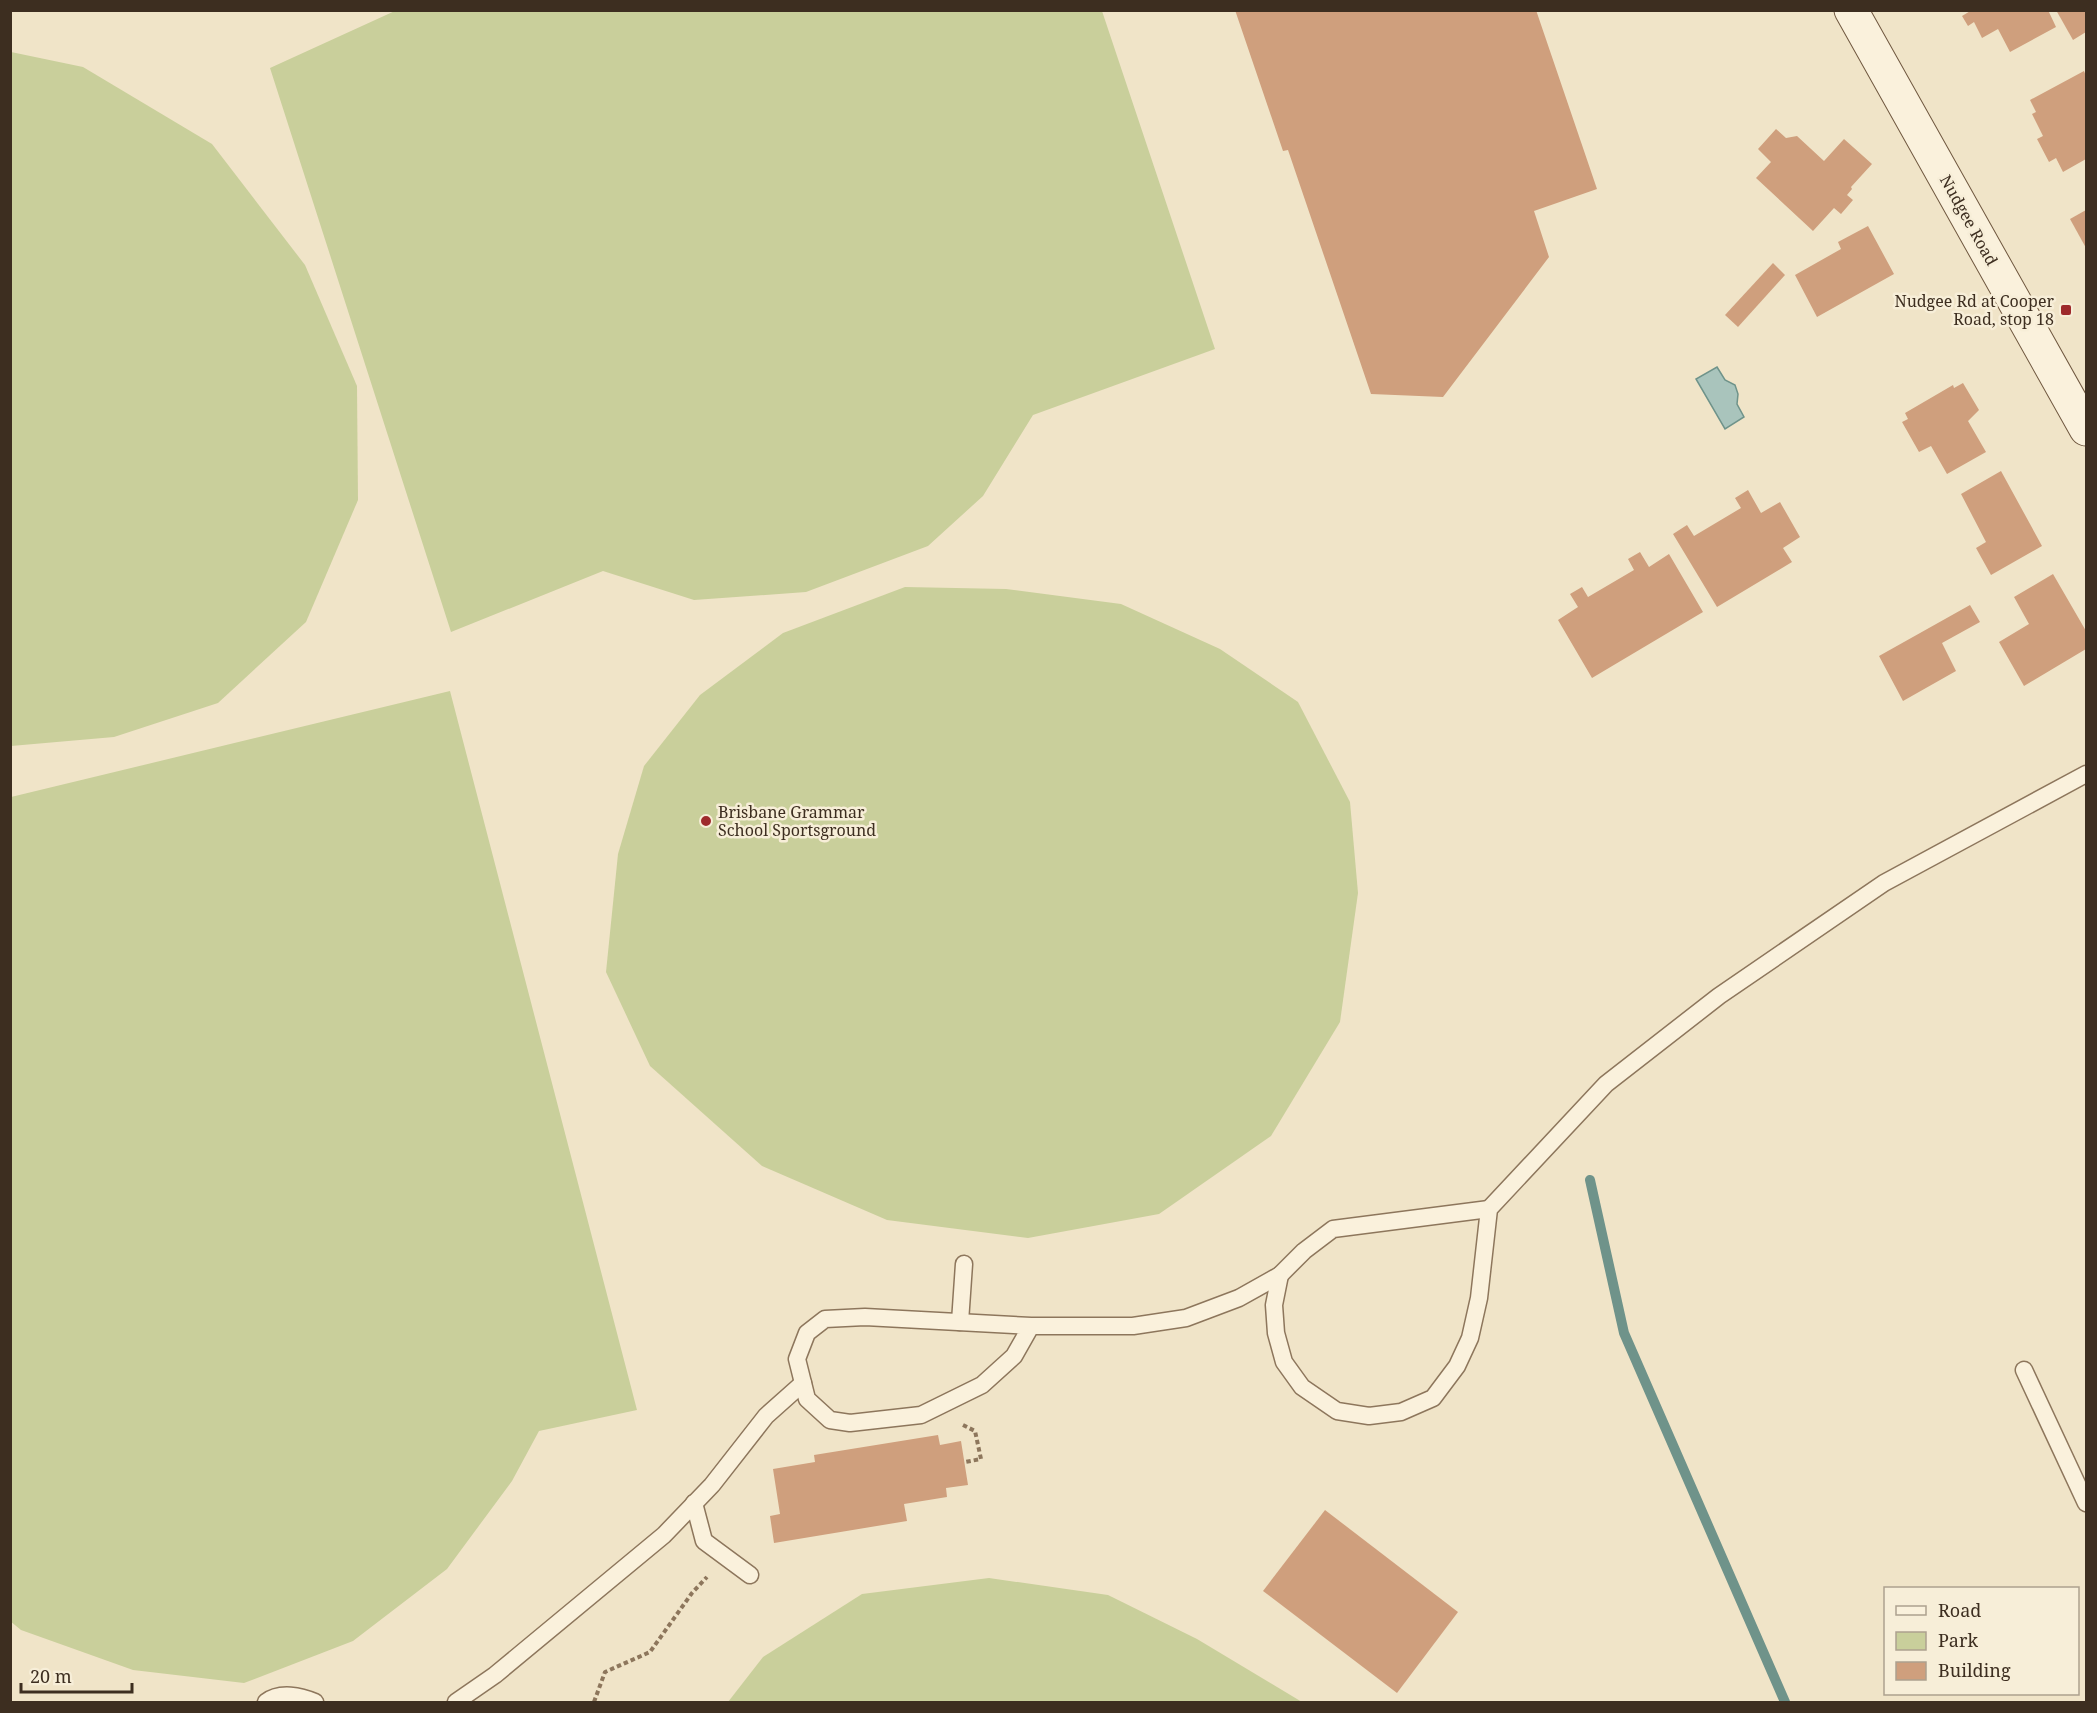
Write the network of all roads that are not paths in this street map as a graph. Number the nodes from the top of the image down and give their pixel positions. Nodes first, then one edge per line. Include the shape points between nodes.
1 (1851, 10) edge
2 (2086, 429) edge
3 (2086, 774) edge
4 (1489, 1209) junction
5 (964, 1264) dead end
6 (1280, 1275) junction
7 (960, 1322) junction
8 (1031, 1326) junction
9 (2024, 1370) dead end
10 (803, 1383) junction
11 (694, 1503) junction
12 (2086, 1503) edge
13 (750, 1575) dead end
14 (266, 1702) edge
15 (315, 1702) edge
16 (456, 1702) edge

1 - 2 main road, Nudgee Road
3 - 4 lane via 1884,883 1719,996 1606,1084
4 - 6 lane via 1333,1229
4 - 6 lane via 1479,1298 1470,1338 1457,1366 1433,1398 1401,1412 1369,1416 1337,1411 1302,1387 1284,1362 1276,1333 1274,1305
5 - 7 lane
6 - 8 lane via 1239,1298 1186,1318 1133,1326
7 - 8 lane
7 - 10 lane via 865,1317 825,1320 807,1333 797,1359
8 - 10 lane via 1014,1356 982,1385 921,1415 850,1422 830,1420 807,1399
9 - 12 lane
10 - 11 lane via 766,1416
11 - 13 lane via 704,1541
11 - 16 lane via 655,1542 495,1675
14 - 15 lane via 298,1695

